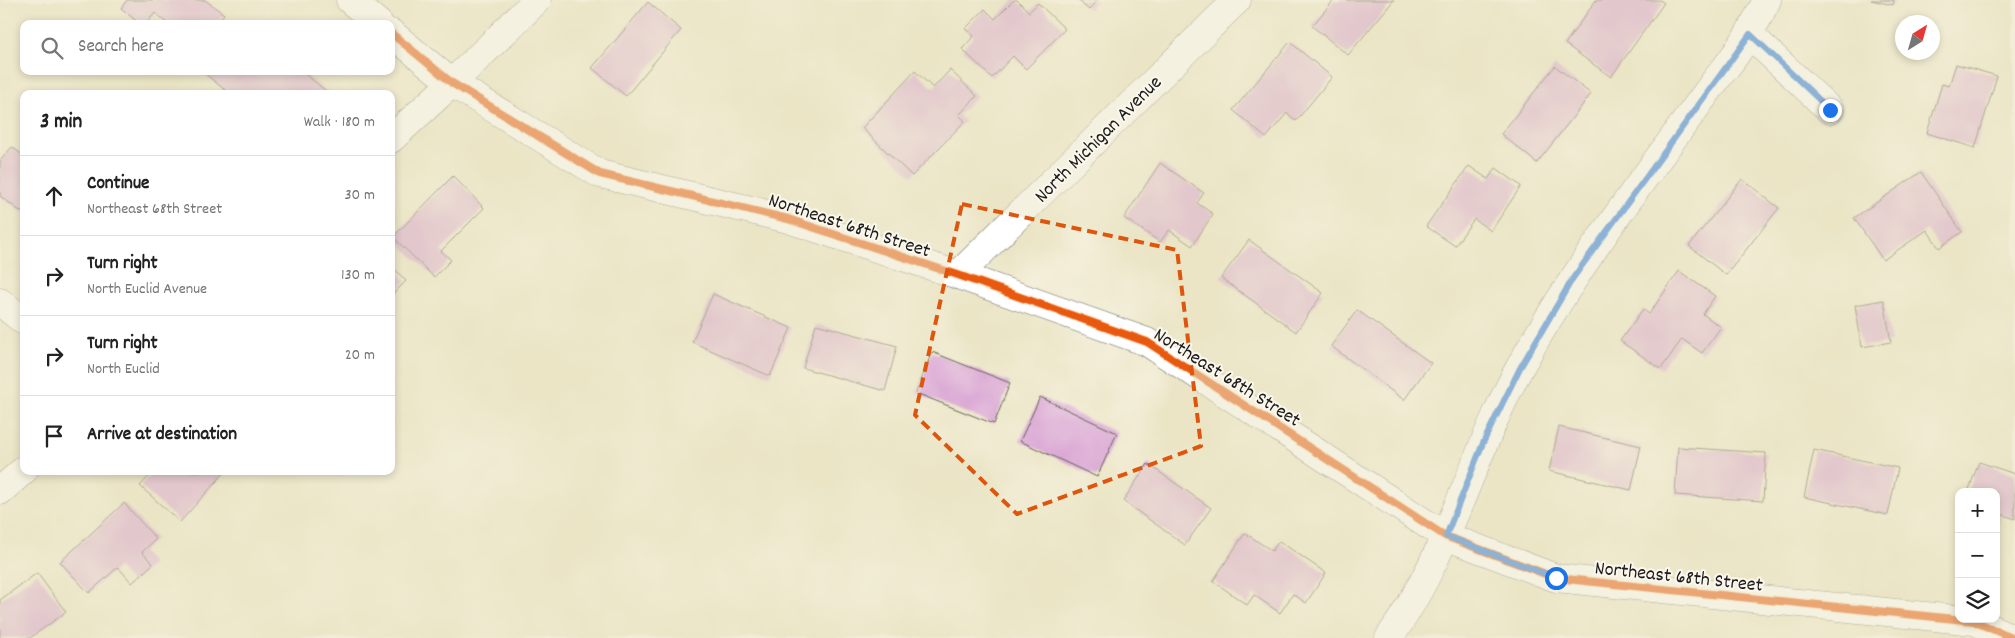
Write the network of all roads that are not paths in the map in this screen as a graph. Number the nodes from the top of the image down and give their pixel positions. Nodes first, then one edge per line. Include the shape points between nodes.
1 (350, 0) edge
2 (537, 0) edge
3 (1237, 0) edge
4 (1767, 0) edge
5 (374, 20) edge
6 (1750, 34) junction
7 (395, 37) edge
8 (452, 83) junction
9 (1830, 110) dead end
10 (395, 135) edge
11 (958, 276) junction
12 (0, 302) edge
13 (20, 318) edge
14 (20, 474) edge
15 (0, 491) edge
16 (1446, 536) junction
17 (1388, 638) edge
18 (2013, 638) edge

1 - 5 street
2 - 8 street
3 - 11 street, North Michigan Avenue
4 - 6 street
6 - 9 street
6 - 16 street via 1573,278 1520,368 1487,434
7 - 8 street, Northeast 68th Street
8 - 10 street
8 - 11 street, Northeast 68th Street via 600,174 788,219
11 - 16 street, Northeast 68th Street via 1147,342
12 - 13 street
14 - 15 street
16 - 17 street
16 - 18 street, Northeast 68th Street via 1556,578 1974,621

